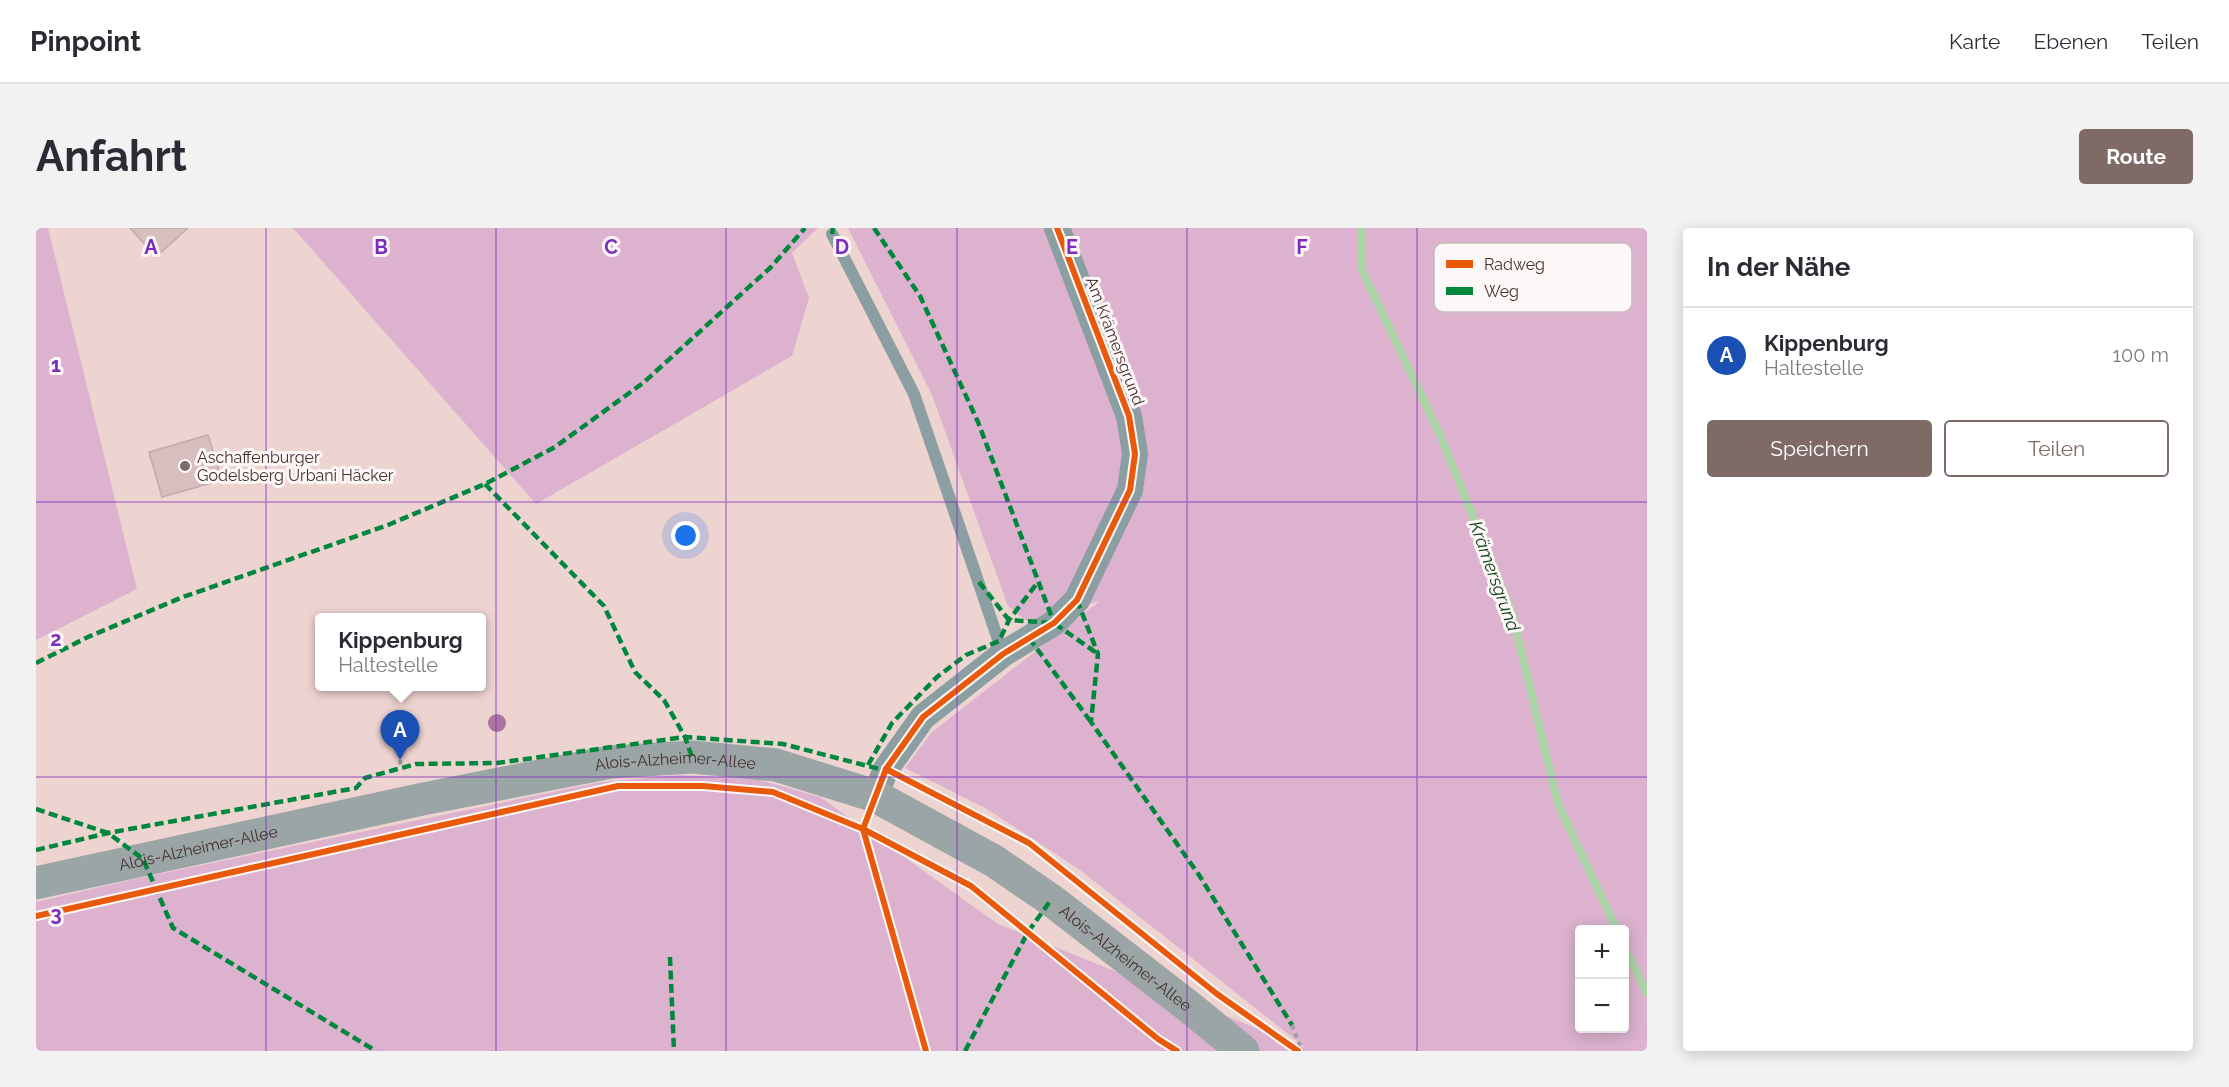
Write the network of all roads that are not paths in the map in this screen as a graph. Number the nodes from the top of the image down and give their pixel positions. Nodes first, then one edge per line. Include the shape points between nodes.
1 (1057, 228) edge
2 (832, 234) dead end
3 (1004, 654) junction
4 (875, 796) junction
5 (36, 883) edge
6 (1243, 1051) edge

1 - 3 street, Am Krämersgrund via 1129,416 1135,454 1130,490 1077,600 1054,623
2 - 3 lane via 914,394
3 - 4 street, Am Krämersgrund via 923,717 886,770
4 - 5 street, Alois-Alzheimer-Allee via 776,765 692,757 611,762
4 - 6 street, Alois-Alzheimer-Allee via 994,861 1051,900

